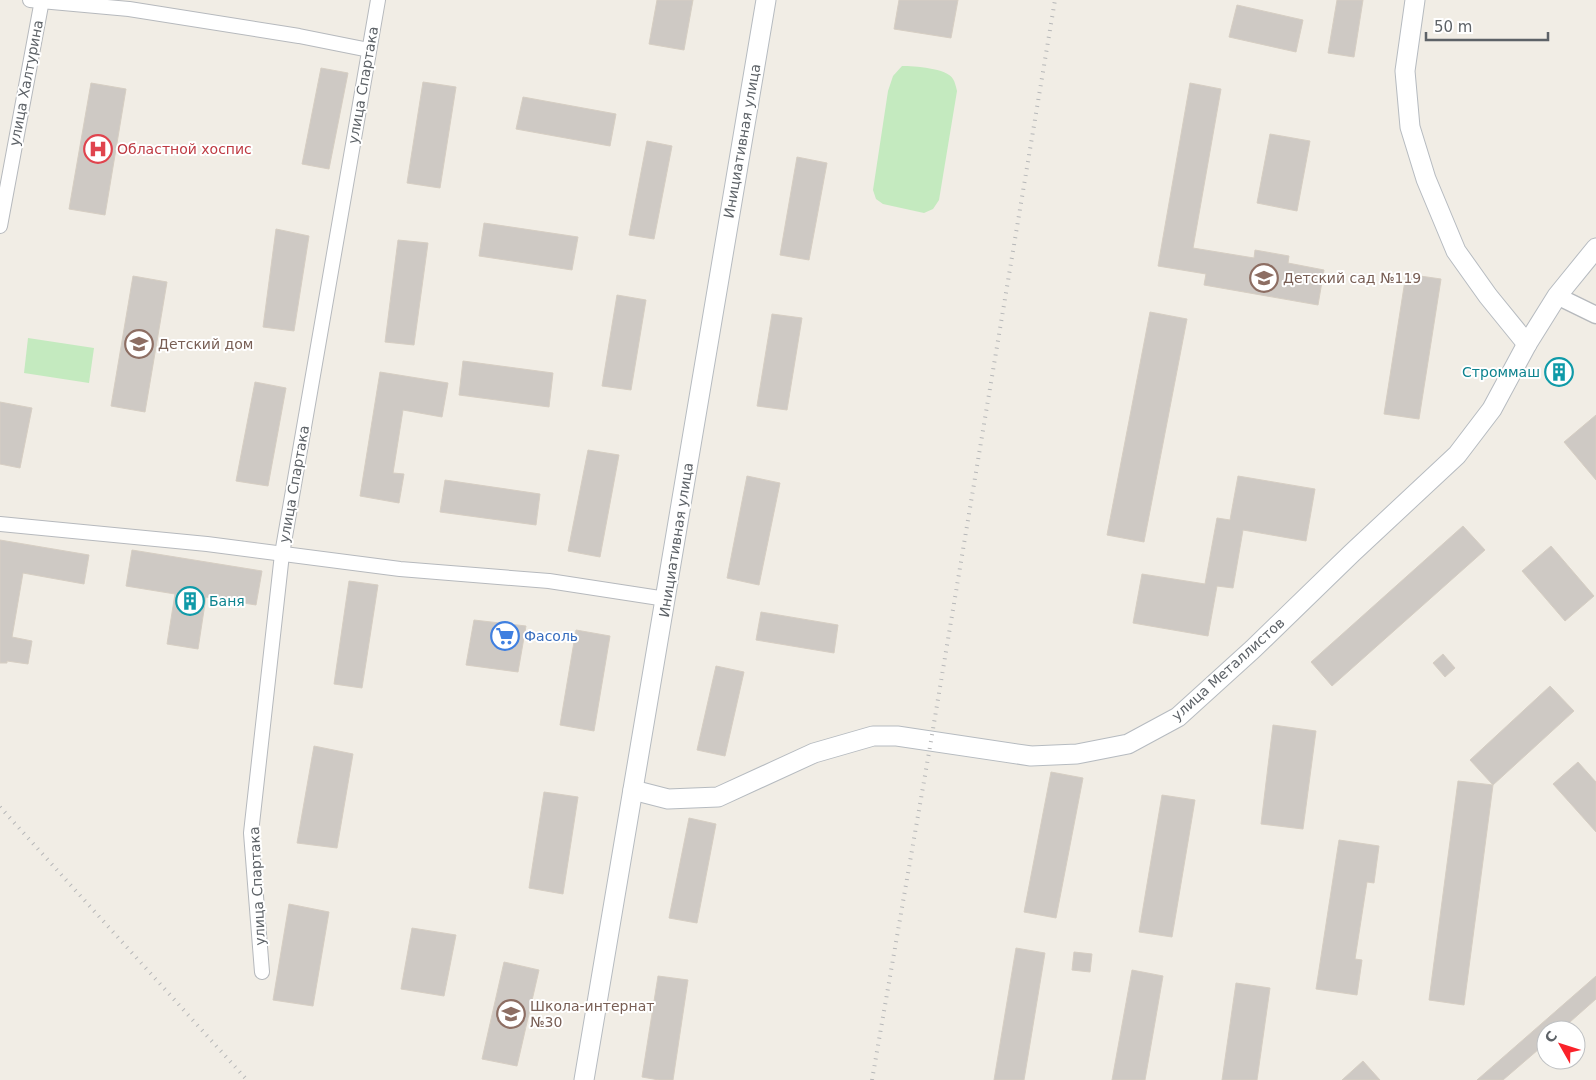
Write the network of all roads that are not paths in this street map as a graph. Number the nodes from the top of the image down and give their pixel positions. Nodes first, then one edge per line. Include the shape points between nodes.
1 (378, 0) edge
2 (766, 0) edge
3 (1415, 0) edge
4 (38, 1) edge
5 (369, 50) junction
6 (0, 226) edge
7 (1596, 248) edge
8 (1557, 296) junction
9 (1596, 315) edge
10 (1527, 344) junction
11 (0, 524) edge
12 (282, 554) junction
13 (666, 599) junction
14 (633, 790) junction
15 (262, 972) dead end
16 (584, 1080) edge

1 - 5 street, улица Спартака
2 - 13 main road, Инициативная улица
3 - 10 main road via 1405,70 1410,126 1426,179 1456,251
4 - 5 street via 129,9
4 - 6 street, улица Халтурина
5 - 12 street, улица Спартака
7 - 8 main road, улица Металлистов
8 - 9 street
8 - 10 main road, улица Металлистов
10 - 14 main road, улица Металлистов via 1492,410 1457,455 1178,717 1128,744 1077,754 1031,756 897,736 873,736 814,753 718,797 668,799
11 - 12 street
12 - 13 street via 400,569 549,581
12 - 15 street, улица Спартака via 251,833
13 - 14 main road, Инициативная улица
14 - 16 main road, Инициативная улица

